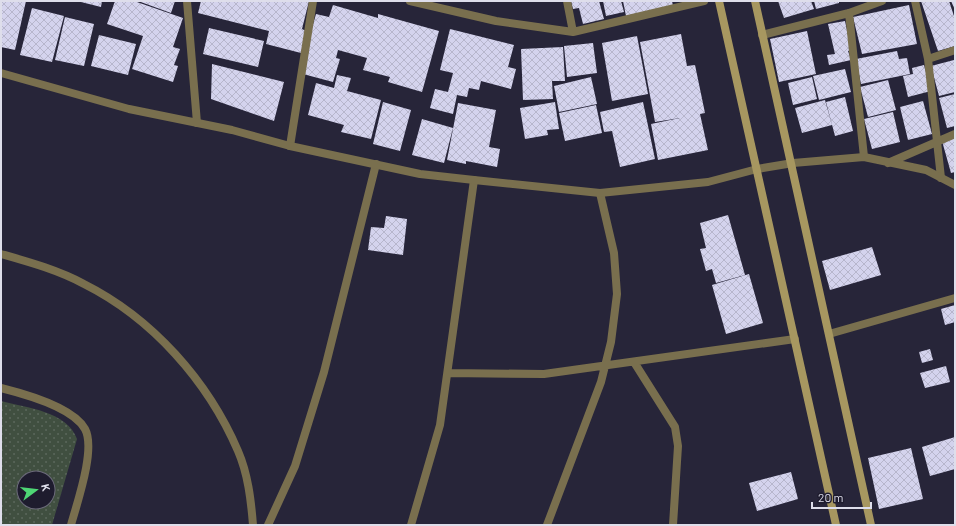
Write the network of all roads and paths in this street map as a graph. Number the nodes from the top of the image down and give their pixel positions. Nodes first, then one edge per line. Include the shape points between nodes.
1 (187, 1) edge
2 (313, 1) edge
3 (410, 1) edge
4 (567, 1) edge
5 (704, 1) edge
6 (719, 1) edge
7 (755, 1) edge
8 (882, 1) edge
9 (915, 1) edge
10 (849, 13) junction
11 (573, 32) junction
12 (762, 34) junction
13 (955, 50) edge
14 (928, 59) junction
15 (1, 73) edge
16 (197, 123) junction
17 (955, 134) edge
18 (938, 140) junction
19 (290, 146) junction
20 (864, 157) junction
21 (888, 162) junction
22 (792, 163) junction
23 (376, 164) junction
24 (757, 169) junction
25 (941, 178) junction
26 (474, 180) junction
27 (955, 185) edge
28 (600, 193) junction
29 (1, 254) edge
30 (955, 298) edge
31 (830, 334) junction
32 (795, 339) junction
33 (634, 362) junction
34 (605, 366) junction
35 (448, 373) junction
36 (1, 388) edge
37 (71, 525) edge
38 (253, 525) edge
39 (268, 525) edge
40 (411, 525) edge
41 (547, 525) edge
42 (673, 525) edge
43 (836, 525) edge
44 (871, 525) edge

1 - 16 street
2 - 19 street
3 - 11 street via 496,21
4 - 11 street
5 - 11 street
6 - 24 main road
7 - 12 main road
8 - 10 street
9 - 14 street
10 - 12 street
10 - 20 street
12 - 22 main road
13 - 14 street
14 - 18 street
15 - 16 street via 129,108
16 - 19 street
17 - 18 street
18 - 21 street
18 - 25 street
19 - 23 street
20 - 21 street
20 - 22 street
21 - 25 street via 926,170
22 - 24 street
22 - 31 main road
23 - 26 street via 420,174
23 - 39 street via 324,372 295,466
24 - 28 street via 708,182
24 - 32 main road
25 - 27 street
26 - 28 street
26 - 35 street
28 - 34 street via 614,253 617,294
29 - 38 street via 50,268 85,284 121,306 152,330 180,360 218,410 238,452 250,492
30 - 31 street
31 - 44 main road
32 - 33 street
32 - 43 main road
33 - 34 street
33 - 42 street via 675,427 678,446
34 - 35 street via 544,374
34 - 41 street
35 - 40 street via 440,424
36 - 37 street via 19,392 60,409 76,418 85,430 89,447 82,488

